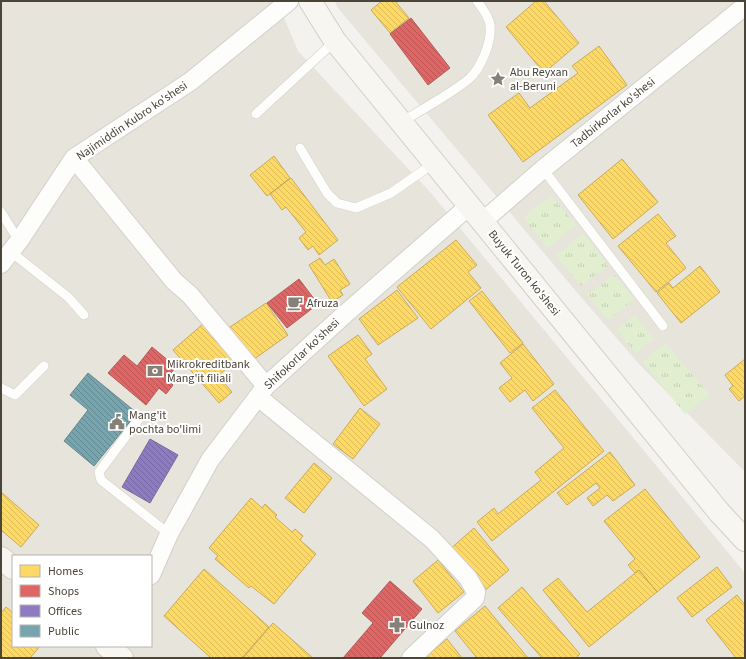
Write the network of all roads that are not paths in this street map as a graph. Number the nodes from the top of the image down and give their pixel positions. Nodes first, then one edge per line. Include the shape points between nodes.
1 (289, 1) edge
2 (310, 1) edge
3 (477, 1) edge
4 (745, 6) edge
5 (335, 41) junction
6 (256, 114) dead end
7 (401, 122) junction
8 (300, 148) dead end
9 (74, 158) junction
10 (434, 163) junction
11 (543, 169) junction
12 (1, 212) edge
13 (476, 214) junction
14 (10, 252) edge
15 (84, 316) dead end
16 (663, 326) dead end
17 (44, 366) dead end
18 (1, 388) edge
19 (262, 392) junction
20 (141, 416) dead end
21 (169, 534) junction
22 (745, 540) edge
23 (1, 558) edge
24 (12, 567) edge
25 (152, 574) edge
26 (411, 658) edge

1 - 9 street, Najimiddin Kubro ko'shesi via 191,81
2 - 5 street, Buyuk Turon ko'shesi
3 - 7 lane via 487,15 490,25 489,38 479,65 470,78
4 - 11 street, Tadbirkorlar ko'shesi
5 - 6 lane
5 - 7 street, Buyuk Turon ko'shesi
7 - 10 street, Buyuk Turon ko'shesi
8 - 10 lane via 327,193 338,203 356,208 391,193
9 - 14 street, Najimiddin Kubro ko'shesi
9 - 19 street via 174,281 190,295
10 - 13 street, Buyuk Turon ko'shesi
11 - 13 street, Tadbirkorlar ko'shesi
11 - 16 lane
12 - 14 lane
13 - 19 street, Shifokorlar ko'shesi via 345,314
13 - 22 street, Buyuk Turon ko'shesi via 719,512
14 - 15 lane via 68,297
17 - 18 lane via 15,395
19 - 21 street, Shifokorlar ko'shesi via 210,460
19 - 26 street via 432,539 468,578 476,592 475,598
20 - 21 lane via 99,472 101,480
21 - 25 street, Shifokorlar ko'shesi
23 - 24 street

